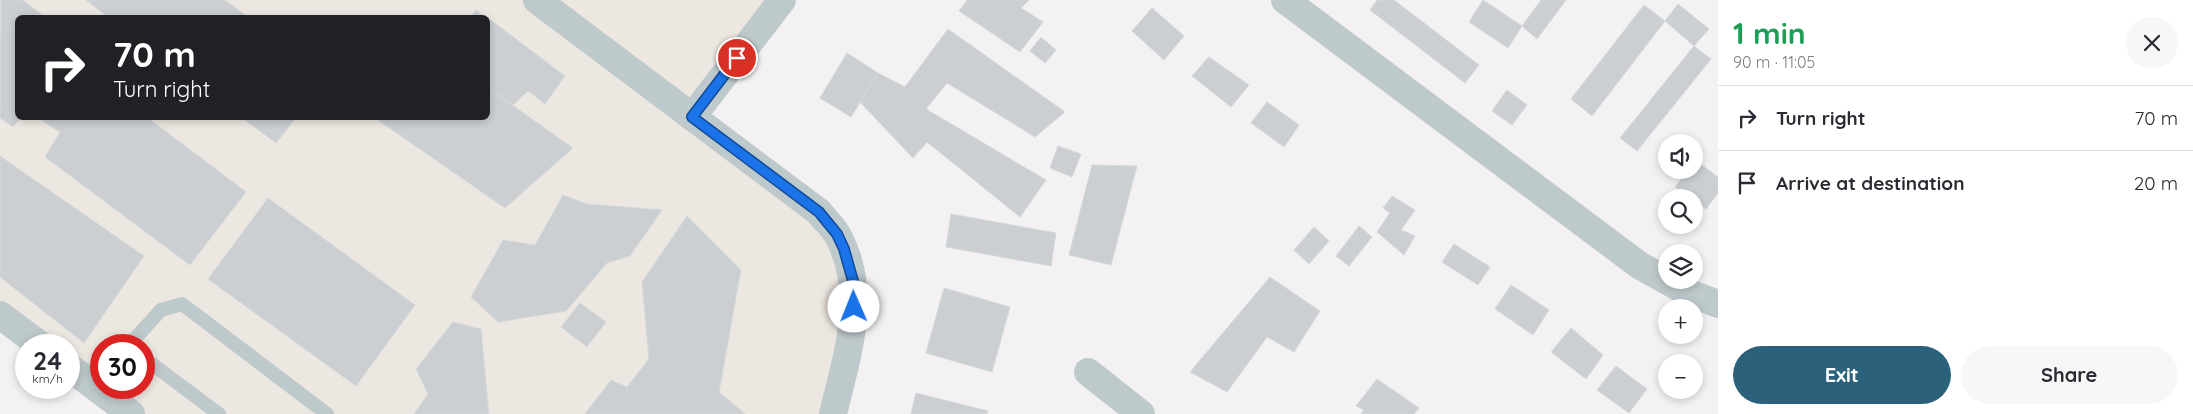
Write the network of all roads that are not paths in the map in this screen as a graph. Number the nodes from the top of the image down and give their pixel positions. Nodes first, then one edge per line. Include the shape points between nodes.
1 (537, 0) edge
2 (782, 0) edge
3 (1285, 0) edge
4 (692, 117) junction
5 (1718, 304) edge
6 (0, 315) edge
7 (25, 334) edge
8 (139, 334) edge
9 (155, 366) edge
10 (1088, 372) dead end
11 (116, 399) edge
12 (131, 414) edge
13 (219, 414) edge
14 (327, 414) edge
15 (833, 414) edge
16 (1141, 414) edge

1 - 4 street
2 - 4 street
3 - 5 street via 1640,265 1689,293
4 - 15 street via 819,212 837,234 851,270 855,292 852,336
6 - 7 street
8 - 14 lane via 161,310 182,304
9 - 13 lane
10 - 16 street
11 - 12 street

